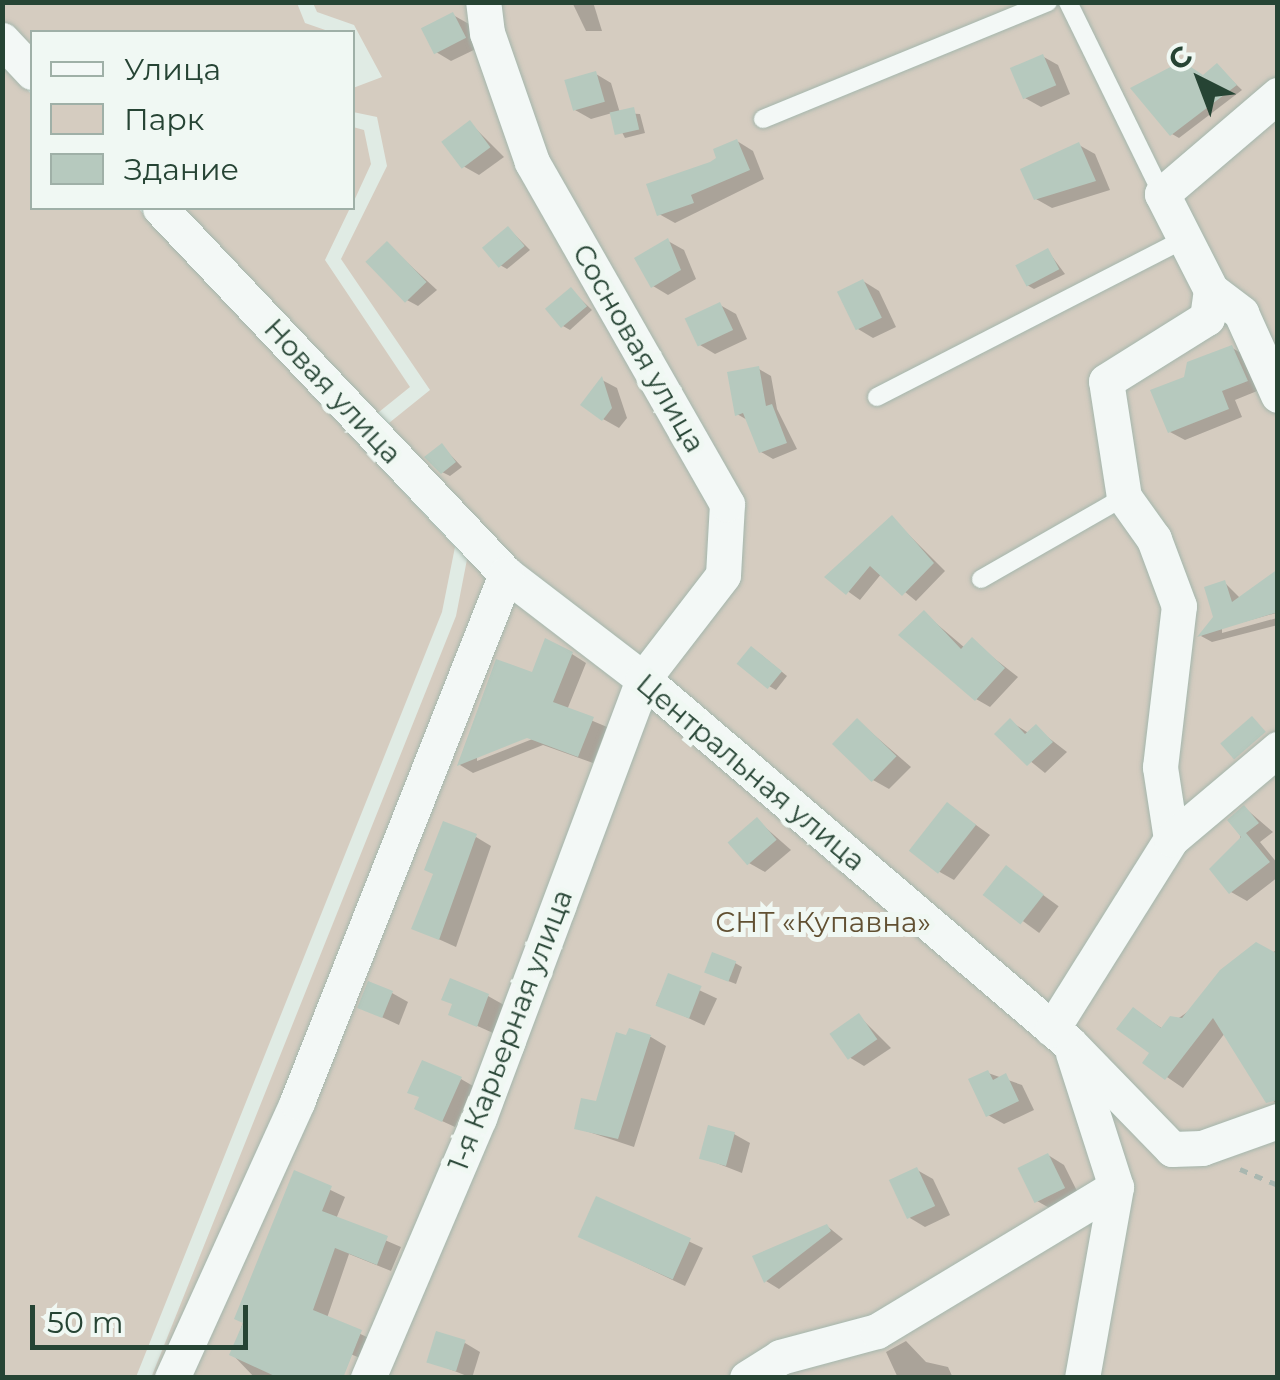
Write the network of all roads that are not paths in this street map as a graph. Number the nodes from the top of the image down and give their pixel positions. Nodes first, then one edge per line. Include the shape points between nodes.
1 (484, 2) edge
2 (1048, 2) edge
3 (1068, 2) edge
4 (2, 40) edge
5 (30, 70) edge
6 (1278, 96) edge
7 (763, 119) dead end
8 (1162, 194) junction
9 (162, 210) edge
10 (1185, 240) junction
11 (1211, 290) junction
12 (1278, 395) edge
13 (877, 396) dead end
14 (1124, 497) junction
15 (506, 574) junction
16 (981, 579) dead end
17 (643, 679) junction
18 (1278, 750) edge
19 (1171, 840) junction
20 (1061, 1036) junction
21 (1278, 1121) edge
22 (1116, 1187) junction
23 (172, 1378) edge
24 (368, 1378) edge
25 (747, 1378) edge
26 (1082, 1378) edge

1 - 17 street, Сосновая улица via 487,33 532,162 727,504 723,575
2 - 7 lane
3 - 8 lane
4 - 5 street
6 - 8 street
8 - 10 street
9 - 15 street, Новая улица
10 - 11 street
10 - 13 lane
11 - 12 street via 1241,313
11 - 14 street via 1207,318 1106,381
14 - 16 lane
14 - 19 street via 1154,539 1179,606 1160,767
15 - 17 street, Центральная улица
15 - 23 street via 297,1102
17 - 20 street, Центральная улица
17 - 24 street, 1-я Карьерная улица via 478,1118
18 - 19 street
19 - 20 street
20 - 21 street, Центральная улица via 1172,1149 1202,1148
20 - 22 street
22 - 25 street via 877,1332 780,1358
22 - 26 street

